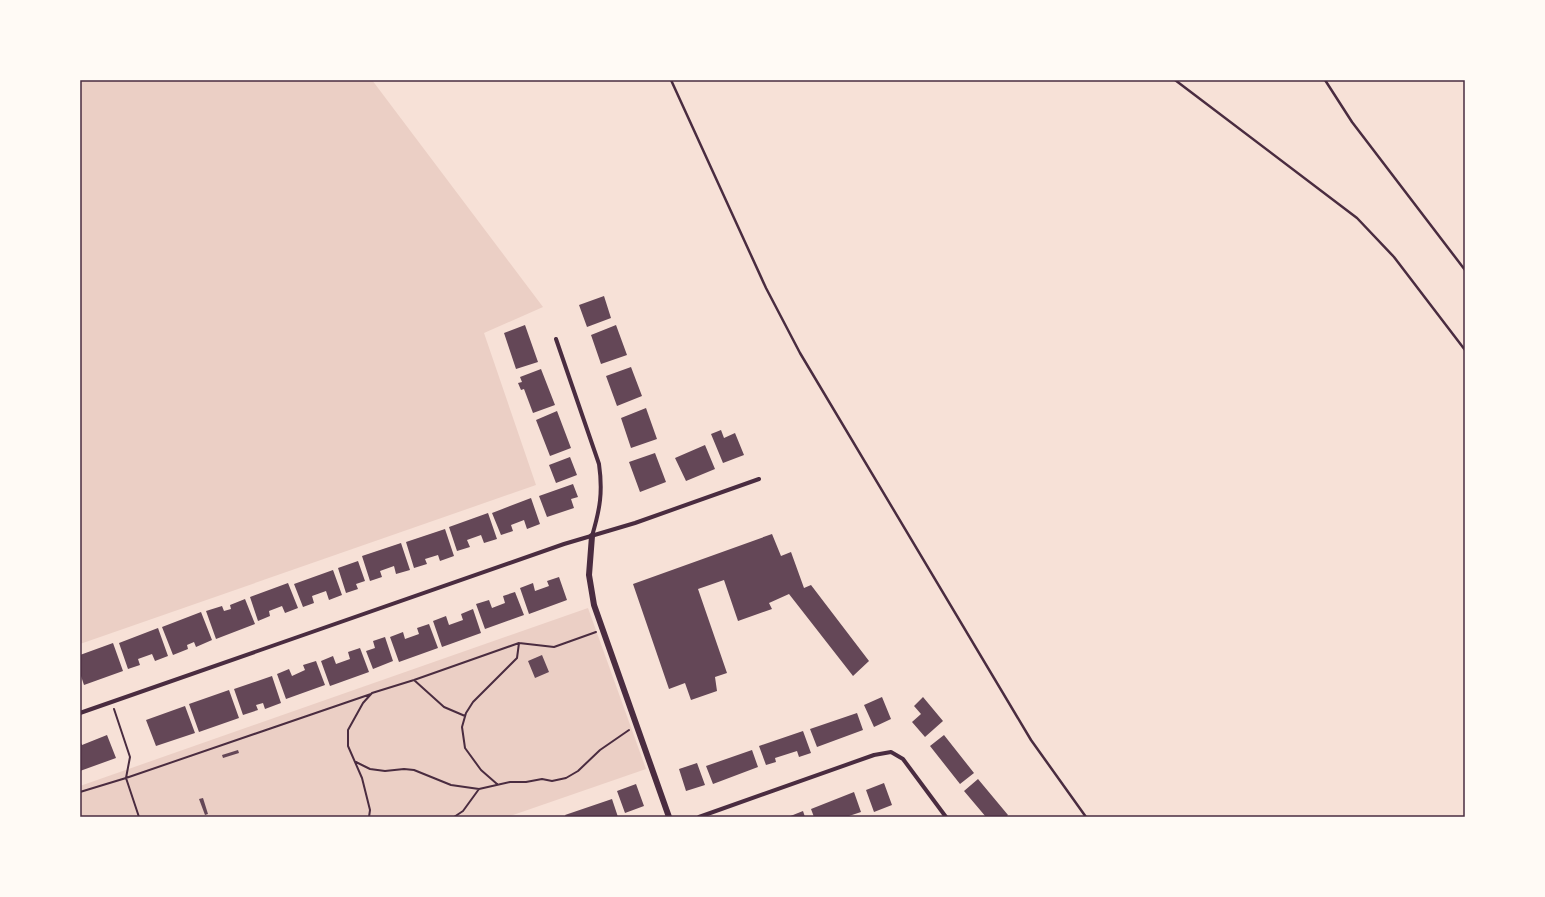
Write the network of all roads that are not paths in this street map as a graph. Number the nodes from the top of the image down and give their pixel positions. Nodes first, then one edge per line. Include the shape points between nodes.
1 (671, 80) edge
2 (1175, 80) edge
3 (1325, 80) edge
4 (1465, 270) edge
5 (556, 339) dead end
6 (1465, 350) edge
7 (759, 479) dead end
8 (592, 536) junction
9 (80, 713) edge
10 (669, 817) edge
11 (699, 817) edge
12 (946, 817) edge
13 (1086, 817) edge

1 - 13 lane via 766,288 800,353 1031,740
2 - 6 lane via 1356,218 1394,256
3 - 4 lane via 1352,122
5 - 8 street via 599,464 602,485 599,512
7 - 8 street
8 - 9 street
8 - 10 street via 589,575 594,605
11 - 12 street via 874,755 891,752 903,759

